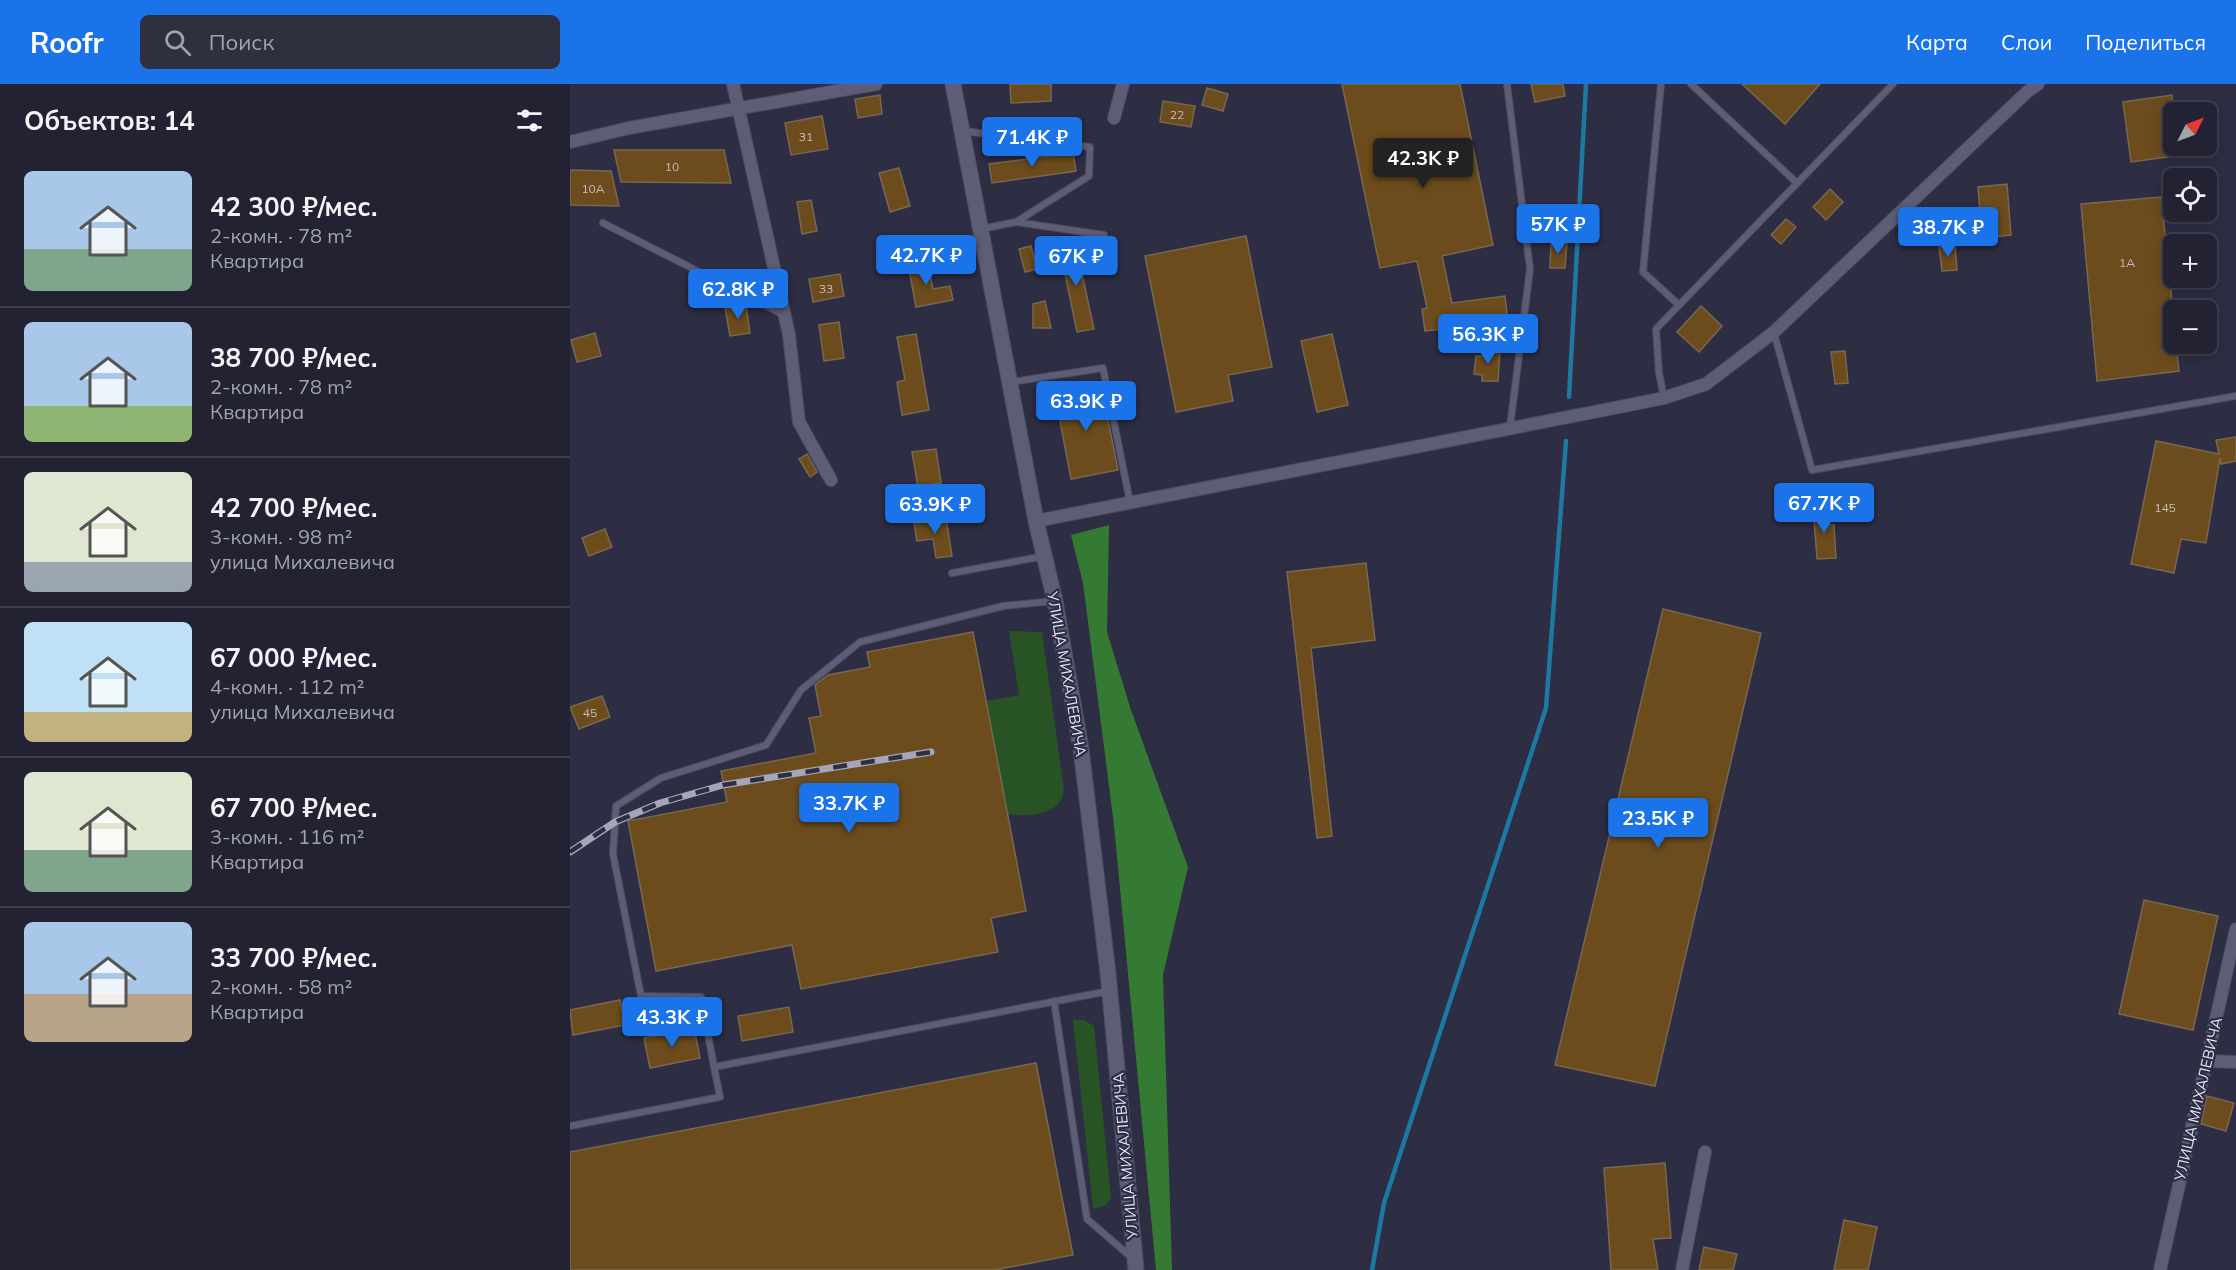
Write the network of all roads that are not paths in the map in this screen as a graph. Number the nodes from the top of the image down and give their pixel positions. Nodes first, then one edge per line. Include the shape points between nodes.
1 (733, 84) edge
2 (876, 84) edge
3 (953, 84) edge
4 (1123, 84) edge
5 (1507, 84) edge
6 (1661, 84) edge
7 (1691, 84) edge
8 (1893, 84) edge
9 (2038, 84) edge
10 (737, 108) junction
11 (1114, 118) dead end
12 (962, 131) junction
13 (570, 142) edge
14 (1797, 183) junction
15 (1016, 222) junction
16 (603, 223) dead end
17 (981, 229) junction
18 (1104, 235) dead end
19 (1679, 305) junction
20 (785, 316) junction
21 (1774, 332) junction
22 (1010, 382) junction
23 (2236, 396) edge
24 (1664, 398) junction
25 (1510, 427) junction
26 (831, 480) dead end
27 (1130, 502) junction
28 (1036, 521) junction
29 (1045, 556) junction
30 (952, 573) dead end
31 (1055, 601) junction
32 (2236, 929) edge
33 (1110, 991) junction
34 (1054, 1001) junction
35 (2207, 1061) junction
36 (2236, 1062) edge
37 (714, 1067) junction
38 (570, 1126) edge
39 (1705, 1152) dead end
40 (1135, 1265) edge
41 (1682, 1270) edge
42 (2160, 1270) edge

1 - 10 street
2 - 10 street
3 - 12 street, УЛИЦА МИХАЛЕВИЧА
4 - 11 street
5 - 25 lane via 1530,269
6 - 19 lane via 1642,272
7 - 14 lane
8 - 14 lane
9 - 21 street
10 - 13 street
10 - 20 street
12 - 15 lane via 1089,147 1089,176
12 - 17 street, УЛИЦА МИХАЛЕВИЧА
14 - 19 lane
15 - 17 lane
15 - 18 lane
16 - 20 lane
17 - 22 street, УЛИЦА МИХАЛЕВИЧА
19 - 24 lane via 1656,329
20 - 26 street via 799,422
21 - 23 lane via 1812,470
21 - 24 street via 1706,384
22 - 27 lane via 1103,368
22 - 28 street, УЛИЦА МИХАЛЕВИЧА
24 - 25 street
25 - 27 street
27 - 28 street
28 - 29 street, УЛИЦА МИХАЛЕВИЧА
29 - 30 lane
29 - 31 street, УЛИЦА МИХАЛЕВИЧА
31 - 33 street, УЛИЦА МИХАЛЕВИЧА via 1081,749
31 - 37 lane via 1003,606 860,642 801,690 766,746 661,778 616,806 613,854 641,996 701,997
32 - 35 street, УЛИЦА МИХАЛЕВИЧА
33 - 34 lane
33 - 40 street, УЛИЦА МИХАЛЕВИЧА
34 - 37 lane
34 - 40 lane via 1087,1219
35 - 36 street
35 - 42 street, УЛИЦА МИХАЛЕВИЧА
37 - 38 lane via 720,1097
39 - 41 street

